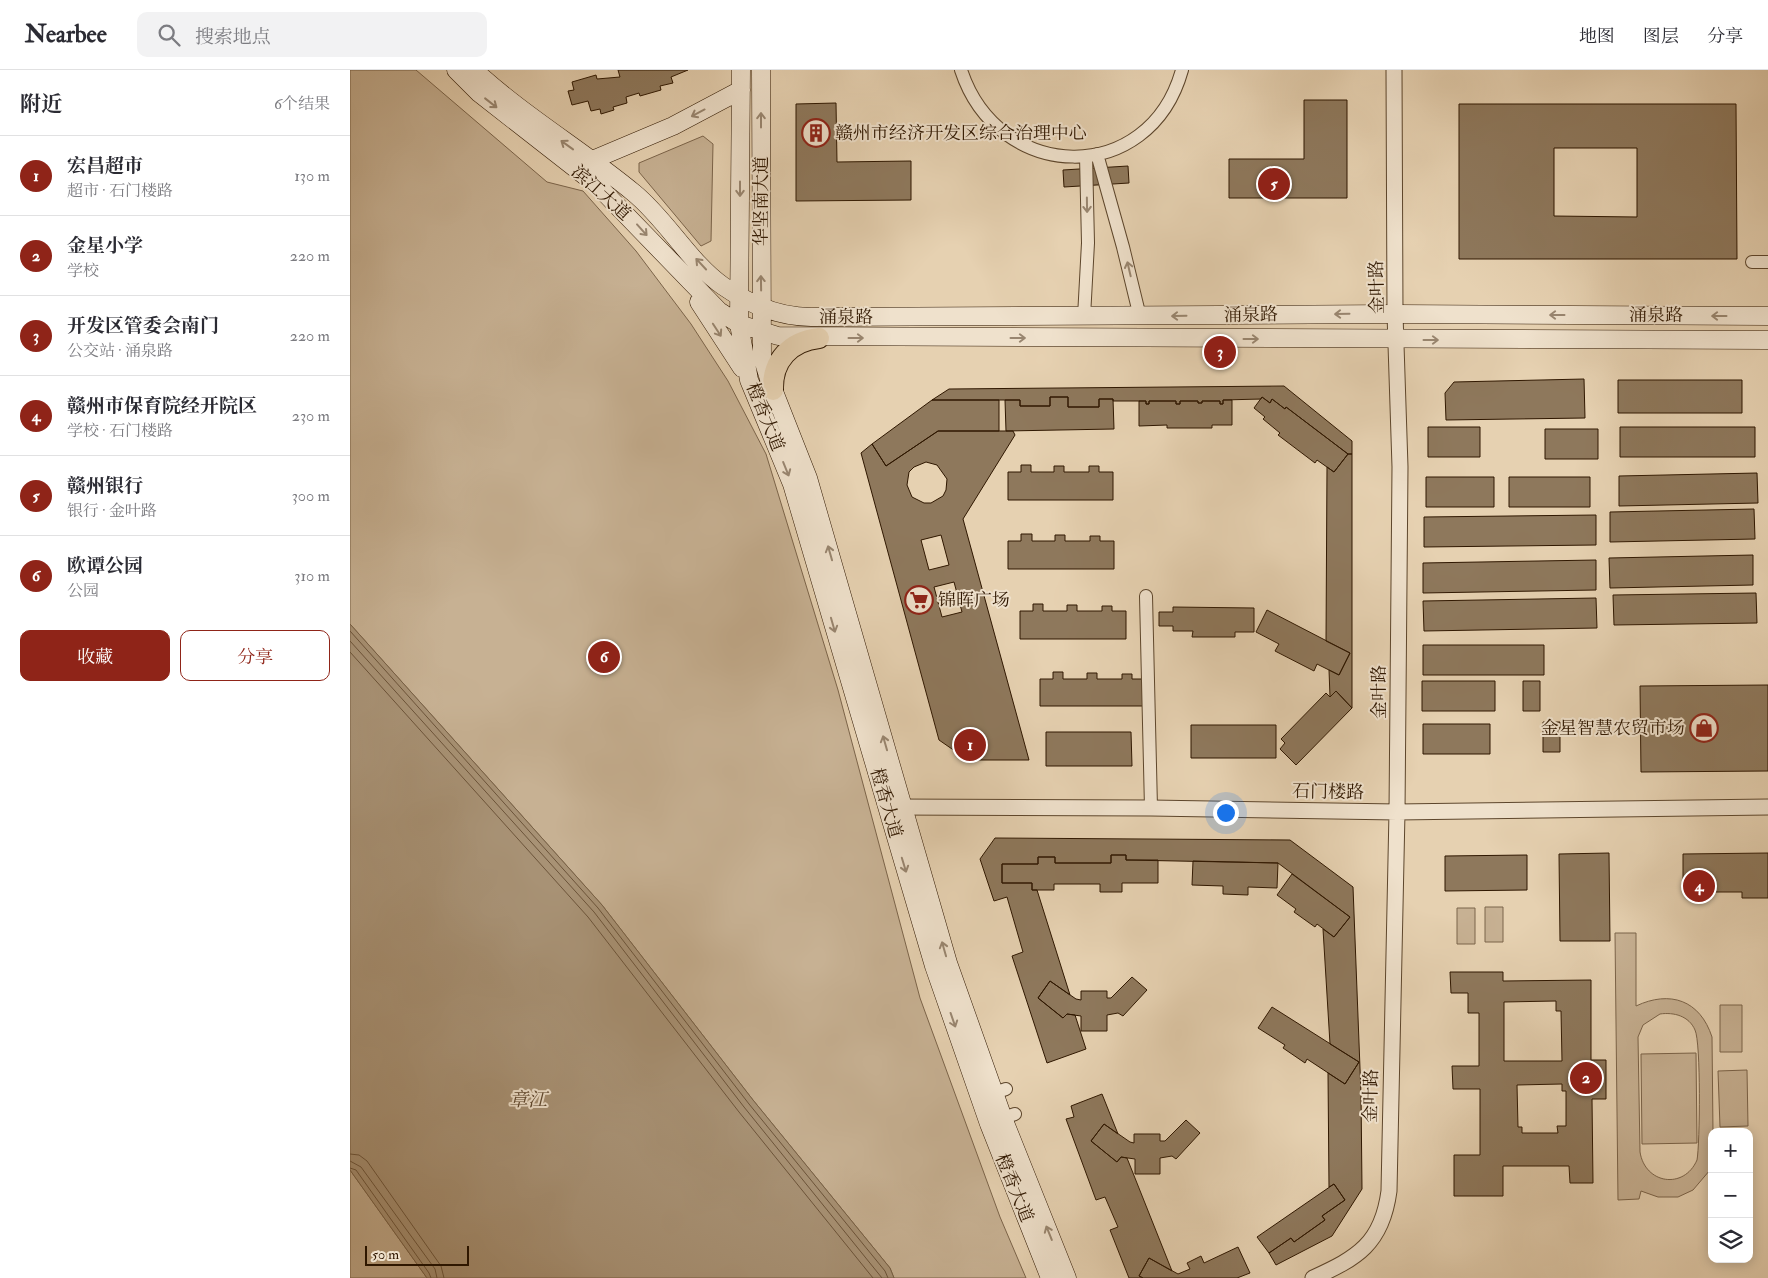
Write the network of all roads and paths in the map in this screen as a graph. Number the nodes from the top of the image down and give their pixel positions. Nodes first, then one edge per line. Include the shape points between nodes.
1 (456, 70) edge
2 (474, 70) edge
3 (741, 70) edge
4 (761, 70) edge
5 (961, 70) edge
6 (1182, 70) edge
7 (1394, 70) edge
8 (741, 90) junction
9 (1091, 155) junction
10 (590, 161) junction
11 (658, 248) junction
12 (1752, 262) dead end
13 (1768, 262) edge
14 (738, 295) junction
15 (761, 307) junction
16 (1395, 314) junction
17 (1140, 316) junction
18 (1768, 316) edge
19 (1084, 317) junction
20 (739, 324) junction
21 (761, 331) junction
22 (819, 338) junction
23 (1396, 340) junction
24 (1768, 340) edge
25 (749, 380) junction
26 (773, 390) junction
27 (1146, 596) dead end
28 (1768, 806) edge
29 (895, 807) junction
30 (1151, 808) junction
31 (1397, 812) junction
32 (1050, 1278) edge
33 (1067, 1278) edge
34 (1313, 1278) edge

1 -> 11 main road, 滨江大道 via 479,93 598,186
10 -> 2 main road, 滨江大道
3 - 8 main road, 华坚南大道
15 -> 4 main road, 华坚南大道
5 - 9 street via 976,105 1005,135 1042,153
6 - 9 street via 1168,103 1152,124 1131,140
7 - 16 street, 金叶路
8 -> 10 main road via 674,126
8 -> 14 main road, 华坚南大道
17 -> 9 street via 1124,247
9 -> 19 street
14 -> 10 main road, 滨江大道 via 722,286 635,194
11 - 20 main road, 滨江大道 via 719,311
11 -> 25 main road via 708,316
12 - 13 street
14 - 15 main road, 涌泉路
14 - 20 main road, 华坚南大道
15 - 19 main road, 涌泉路 via 799,317
15 - 21 main road, 华坚南大道
16 -> 17 main road, 涌泉路
18 -> 16 main road, 涌泉路
16 - 23 street, 金叶路
17 - 19 main road, 涌泉路
20 - 21 main road, 涌泉路
20 - 25 main road, 橙香大道
21 - 22 main road, 涌泉路 via 778,336
21 - 26 main road, 橙香大道 via 762,356
22 -> 23 main road, 涌泉路
22 - 26 main road via 798,343 781,358 774,373
23 -> 24 main road, 涌泉路
23 - 31 street, 金叶路 via 1400,467
25 -> 29 main road, 橙香大道 via 792,484
29 -> 26 main road, 橙香大道 via 808,478
27 - 30 street
28 - 31 street, 石门楼路
29 - 30 street, 石门楼路
29 -> 32 main road, 橙香大道 via 934,966 982,1106
33 -> 29 main road, 橙香大道 via 1000,1091 948,962
30 - 31 street, 石门楼路
31 - 34 street, 金叶路 via 1387,1203 1380,1225 1358,1254 1349,1262

